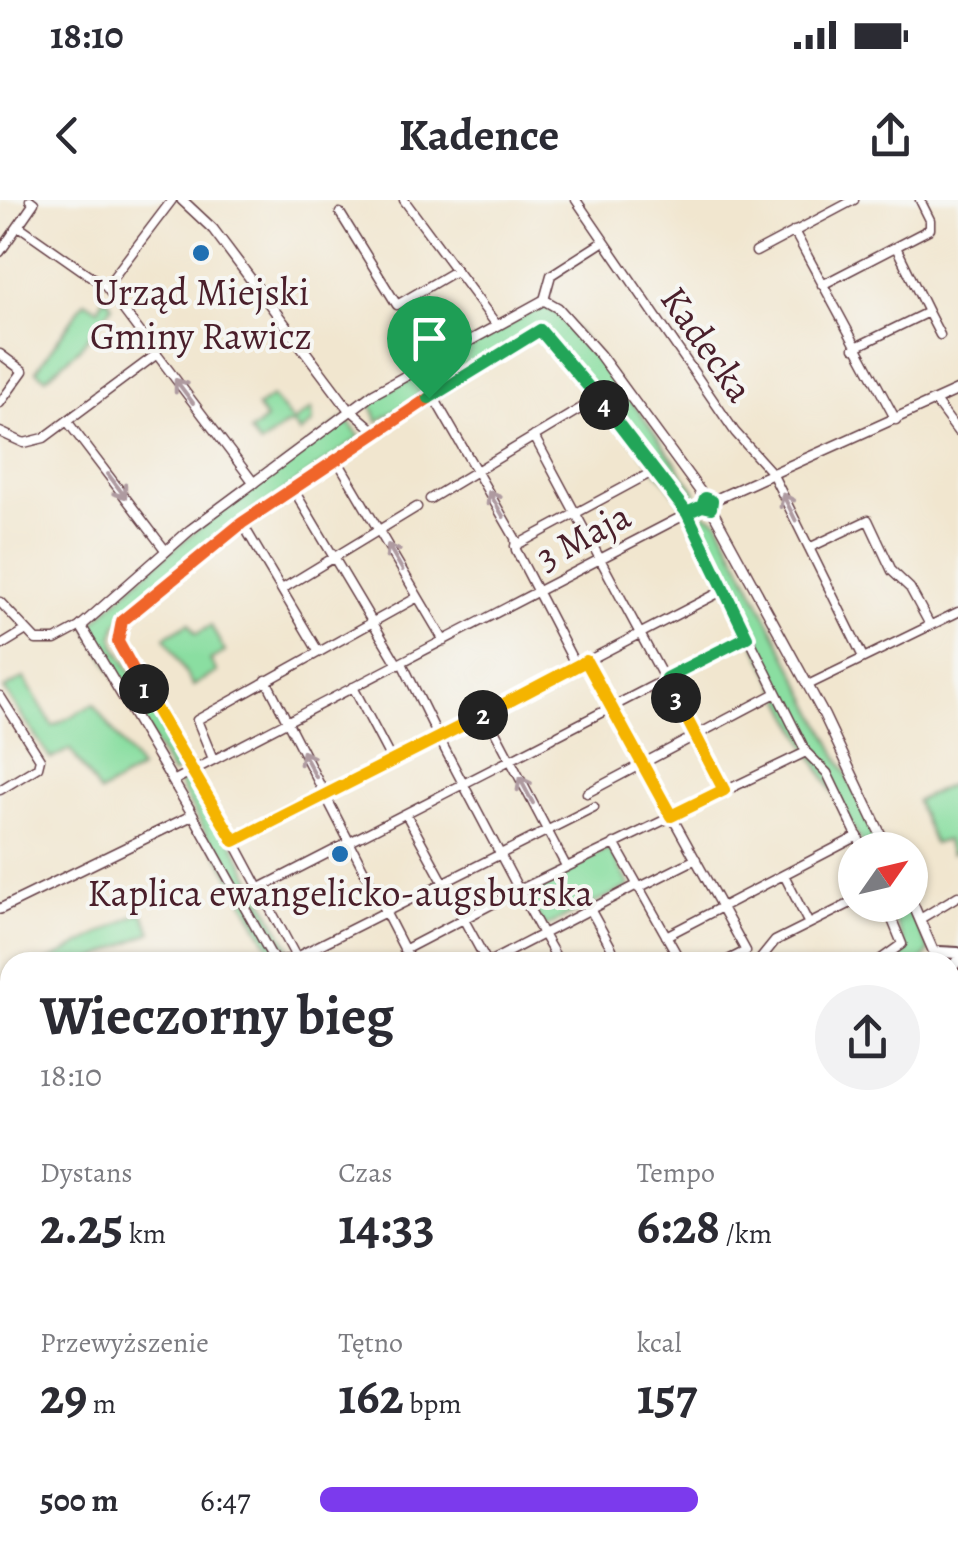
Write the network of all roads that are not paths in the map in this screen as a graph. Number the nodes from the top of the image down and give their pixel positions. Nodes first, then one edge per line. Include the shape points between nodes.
1 (30, 200) edge
2 (172, 200) edge
3 (182, 200) edge
4 (404, 200) edge
5 (576, 200) edge
6 (854, 200) edge
7 (920, 200) edge
8 (340, 212) dead end
9 (19, 226) junction
10 (794, 232) junction
11 (601, 243) junction
12 (896, 247) junction
13 (0, 252) edge
14 (756, 252) dead end
15 (456, 271) junction
16 (822, 285) junction
17 (106, 287) junction
18 (544, 300) junction
19 (928, 312) junction
20 (496, 324) junction
21 (940, 335) dead end
22 (854, 348) junction
23 (0, 354) edge
24 (157, 354) junction
25 (484, 364) junction
26 (497, 372) dead end
27 (486, 379) dead end
28 (958, 390) edge
29 (434, 396) junction
30 (598, 398) junction
31 (935, 401) junction
32 (0, 403) edge
33 (350, 410) junction
34 (896, 420) junction
35 (67, 421) junction
36 (375, 431) junction
37 (0, 432) edge
38 (958, 432) edge
39 (534, 436) junction
40 (336, 458) junction
41 (477, 470) junction
42 (656, 470) junction
43 (772, 473) junction
44 (254, 483) junction
45 (292, 487) junction
46 (430, 499) dead end
47 (708, 503) junction
48 (416, 507) dead end
49 (578, 512) junction
50 (687, 513) junction
51 (242, 523) junction
52 (379, 530) junction
53 (515, 546) junction
54 (809, 548) junction
55 (166, 551) junction
56 (335, 557) junction
57 (602, 557) junction
58 (282, 589) junction
59 (724, 590) junction
60 (537, 591) junction
61 (418, 597) junction
62 (0, 602) edge
63 (958, 612) edge
64 (373, 621) junction
65 (930, 625) junction
66 (81, 626) junction
67 (23, 632) junction
68 (642, 632) junction
69 (747, 637) junction
70 (444, 641) junction
71 (0, 646) edge
72 (318, 651) junction
73 (863, 658) junction
74 (586, 661) junction
75 (400, 664) junction
76 (576, 666) junction
77 (666, 678) junction
78 (266, 680) junction
79 (808, 685) junction
80 (353, 688) junction
81 (776, 693) junction
82 (0, 696) edge
83 (610, 706) junction
84 (486, 714) junction
85 (287, 721) junction
86 (694, 733) junction
87 (439, 738) junction
88 (806, 752) junction
89 (213, 759) junction
90 (510, 760) junction
91 (392, 761) junction
92 (642, 763) junction
93 (192, 770) junction
94 (173, 780) junction
95 (463, 784) junction
96 (0, 790) edge
97 (724, 790) junction
98 (586, 793) dead end
99 (326, 795) junction
100 (594, 807) dead end
101 (406, 814) junction
102 (194, 815) junction
103 (671, 816) junction
104 (548, 831) junction
105 (856, 832) edge
106 (879, 832) edge
107 (234, 841) junction
108 (350, 842) junction
109 (614, 844) junction
110 (838, 847) edge
111 (501, 854) junction
112 (696, 860) junction
113 (566, 866) junction
114 (784, 875) junction
115 (444, 884) junction
116 (637, 886) junction
117 (260, 888) junction
118 (520, 890) junction
119 (958, 896) edge
120 (722, 907) junction
121 (0, 909) edge
122 (590, 909) junction
123 (838, 910) edge
124 (385, 913) junction
125 (928, 914) edge
126 (463, 919) junction
127 (892, 922) edge
128 (921, 922) edge
129 (809, 924) junction
130 (543, 934) junction
131 (666, 936) junction
132 (612, 949) dead end
133 (404, 950) joint
134 (746, 951) edge
135 (269, 952) edge
136 (294, 952) edge
137 (304, 952) edge
138 (482, 952) edge
139 (508, 952) edge
140 (553, 952) edge
141 (675, 952) edge
142 (766, 952) edge
143 (893, 952) edge
144 (939, 952) edge

1 - 9 street via 34,204
2 - 17 street
3 - 33 street via 214,229
4 - 15 street
5 - 11 street, Kadecka
6 - 10 street
7 - 12 street via 930,229
8 - 15 street via 397,305
9 - 13 street
9 - 17 street
10 - 14 street
10 - 16 street
11 - 18 street via 552,275
11 - 43 street, Kadecka via 735,432
12 - 16 street
12 - 19 street
15 - 20 street
16 - 22 street
17 - 24 street
18 - 20 street
18 - 47 street via 600,355
19 - 21 street
19 - 22 street
20 - 33 street
22 - 34 street
23 - 32 street via 23,370
24 - 35 street
44 -> 24 street
25 - 26 street
25 - 27 street
25 - 29 street
25 - 30 street via 540,330
28 - 31 street
29 - 36 street
29 - 41 street
30 - 39 street
30 - 42 street
31 - 34 street
31 - 38 street
33 - 36 street
33 - 44 street
34 - 43 street
35 - 37 street via 35,442
35 -> 55 street
36 - 40 street
39 - 41 street
39 - 49 street
40 - 45 street
40 - 52 street
41 - 46 street
53 -> 41 street
42 - 49 street
42 - 50 street
43 - 47 street
54 -> 43 street, Kadecka
44 - 55 street
45 - 51 street
45 - 56 street
47 - 50 street, 3 Maja
47 - 79 street
48 - 52 street
49 - 53 street
49 - 57 street
50 - 57 street, 3 Maja
50 - 59 street
51 - 58 street
51 - 93 street via 122,621 117,634
52 - 56 street
61 -> 52 street
53 - 60 street
54 - 65 street via 868,520
54 - 73 street, Kadecka
55 - 66 street
56 - 58 street
56 - 64 street
57 - 60 street, 3 Maja
57 - 68 street
58 - 72 street
59 - 68 street
59 - 69 street
60 - 70 street, 3 Maja
60 - 76 street
61 - 64 street
61 - 70 street
62 - 67 street
63 - 65 street
64 - 72 street
64 - 75 street
65 - 73 street
66 - 67 street via 50,641
66 - 94 street
67 - 71 street
68 - 74 street
68 - 77 street
69 - 77 street
69 - 81 street
70 - 75 street, 3 Maja
72 - 78 street
73 - 79 street
74 - 76 street
74 - 83 street
75 - 80 street, 3 Maja
75 - 87 street
76 - 84 street
77 - 83 street
77 - 86 street
78 - 85 street
78 - 89 street via 197,720
79 - 106 street
80 - 85 street, 3 Maja
80 - 91 street
81 - 86 street
81 - 88 street
82 - 96 street via 40,759 38,767
83 - 90 street
83 - 92 street
84 - 87 street
84 - 90 street
85 - 89 street, 3 Maja
99 -> 85 street
86 - 92 street
86 - 97 street
87 - 91 street
87 - 95 street
88 - 97 street
88 - 105 street via 827,773
89 - 93 street, 3 Maja
90 - 95 street
104 -> 90 street
91 - 99 street
92 - 98 street
92 - 103 street
93 - 94 street, 3 Maja
93 - 107 street
94 - 102 street
95 - 101 street
95 - 111 street
97 - 103 street
99 - 107 street
99 - 108 street
100 - 104 street
101 - 108 street
101 - 115 street
102 - 121 street
102 - 135 street
103 - 109 street
103 - 112 street
104 - 111 street
104 - 113 street
107 - 117 street
108 - 117 street
108 - 124 street
109 - 113 street
109 - 116 street
110 - 114 street
111 - 115 street
111 - 118 street
112 - 116 street
112 - 120 street
113 - 118 street
114 - 120 street
114 - 129 street
115 - 124 street
115 - 126 street
116 - 122 street
116 - 131 street
117 - 136 street
118 - 126 street
118 - 130 street
119 - 125 street
120 - 131 street
120 - 134 street
122 - 130 street
122 - 132 street
123 - 129 street
124 - 133 street
124 - 137 street
126 - 133 street
126 - 138 street
127 - 143 street via 900,948
128 - 144 street
129 - 142 street
130 - 139 street
130 - 140 street
131 - 141 street

